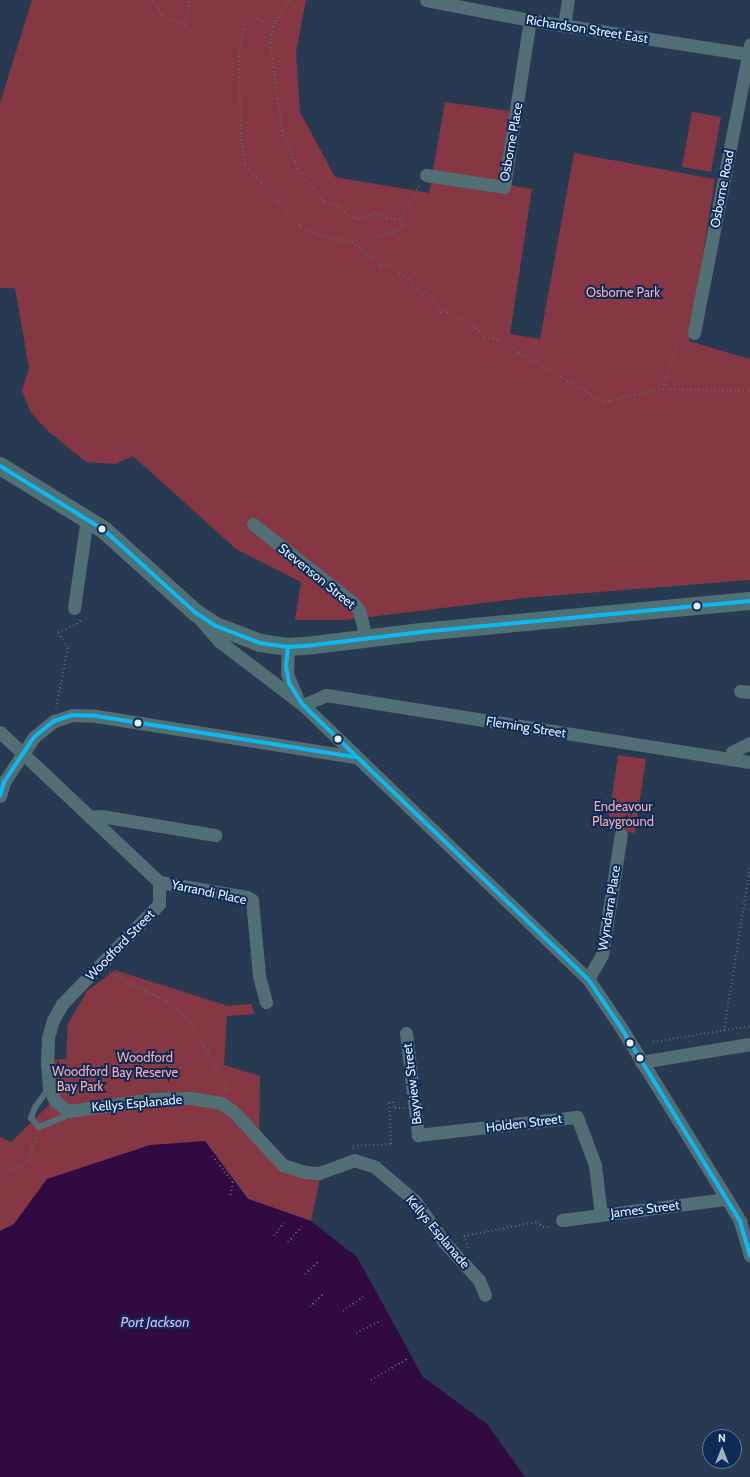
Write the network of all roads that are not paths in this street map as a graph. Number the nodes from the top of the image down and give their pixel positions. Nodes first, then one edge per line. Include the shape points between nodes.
1 (426, 0) edge
2 (568, 0) edge
3 (530, 20) junction
4 (564, 25) junction
5 (749, 49) edge
6 (748, 75) edge
7 (426, 175) road end
8 (694, 334) road end
9 (0, 466) edge
10 (87, 518) junction
11 (253, 524) dead end
12 (750, 601) edge
13 (75, 605) road end
14 (196, 614) junction
15 (366, 638) junction
16 (288, 647) junction
17 (303, 705) junction
18 (0, 732) edge
19 (750, 743) edge
20 (23, 753) junction
21 (355, 757) junction
22 (731, 759) junction
23 (750, 762) edge
24 (2, 784) edge
25 (0, 796) edge
26 (90, 817) junction
27 (620, 834) dead end
28 (215, 835) dead end
29 (158, 882) junction
30 (588, 979) junction
31 (266, 1002) dead end
32 (406, 1034) dead end
33 (750, 1044) edge
34 (641, 1062) junction
35 (49, 1088) junction
36 (68, 1111) junction
37 (418, 1135) joint
38 (727, 1198) junction
39 (601, 1214) junction
40 (562, 1220) road end
41 (750, 1256) edge
42 (485, 1295) dead end

1 - 3 street, Richardson Street East
2 - 4 street
3 - 4 street, Richardson Street East
3 - 7 street, Osborne Place via 504,187
4 - 5 street, Richardson Street East
5 - 6 street, Osborne Road
6 - 8 street, Osborne Road
9 - 10 main road
10 - 13 street
10 - 14 main road via 126,549
11 - 15 street, Stevenson Street via 351,601 359,610
12 - 15 main road
14 - 16 main road via 241,638
14 - 17 street via 210,634
15 - 16 main road
16 - 17 street via 286,667 289,683
17 - 21 street
17 - 22 street, Fleming Street via 326,695
18 - 20 street
19 - 22 street via 732,752
20 - 21 street via 34,738 54,721 72,715 96,716
20 - 24 street
20 - 26 street
21 - 30 street
22 - 23 street, Fleming Street
24 - 25 street
26 - 28 street via 101,816
26 - 29 street
27 - 30 street, Wyndarra Place via 602,955
29 - 31 street, Yarrandi Place via 247,897 252,900 259,976
29 - 35 street, Woodford Street via 159,904 62,1004 52,1020 48,1038
30 - 34 street
32 - 37 street, Bayview Street
33 - 34 street
34 - 38 street
35 - 36 street via 55,1101
35 - 36 lane, Kellys Esplanade via 35,1107 31,1118 39,1127 64,1117
36 - 42 street, Kellys Esplanade via 154,1099 190,1098 221,1103 233,1110 283,1165 304,1172 319,1173 354,1160 375,1167 415,1201 444,1242 479,1280
37 - 39 street, Holden Street via 577,1117 595,1165
38 - 39 street, James Street
38 - 41 street via 740,1221
39 - 40 street, James Street

